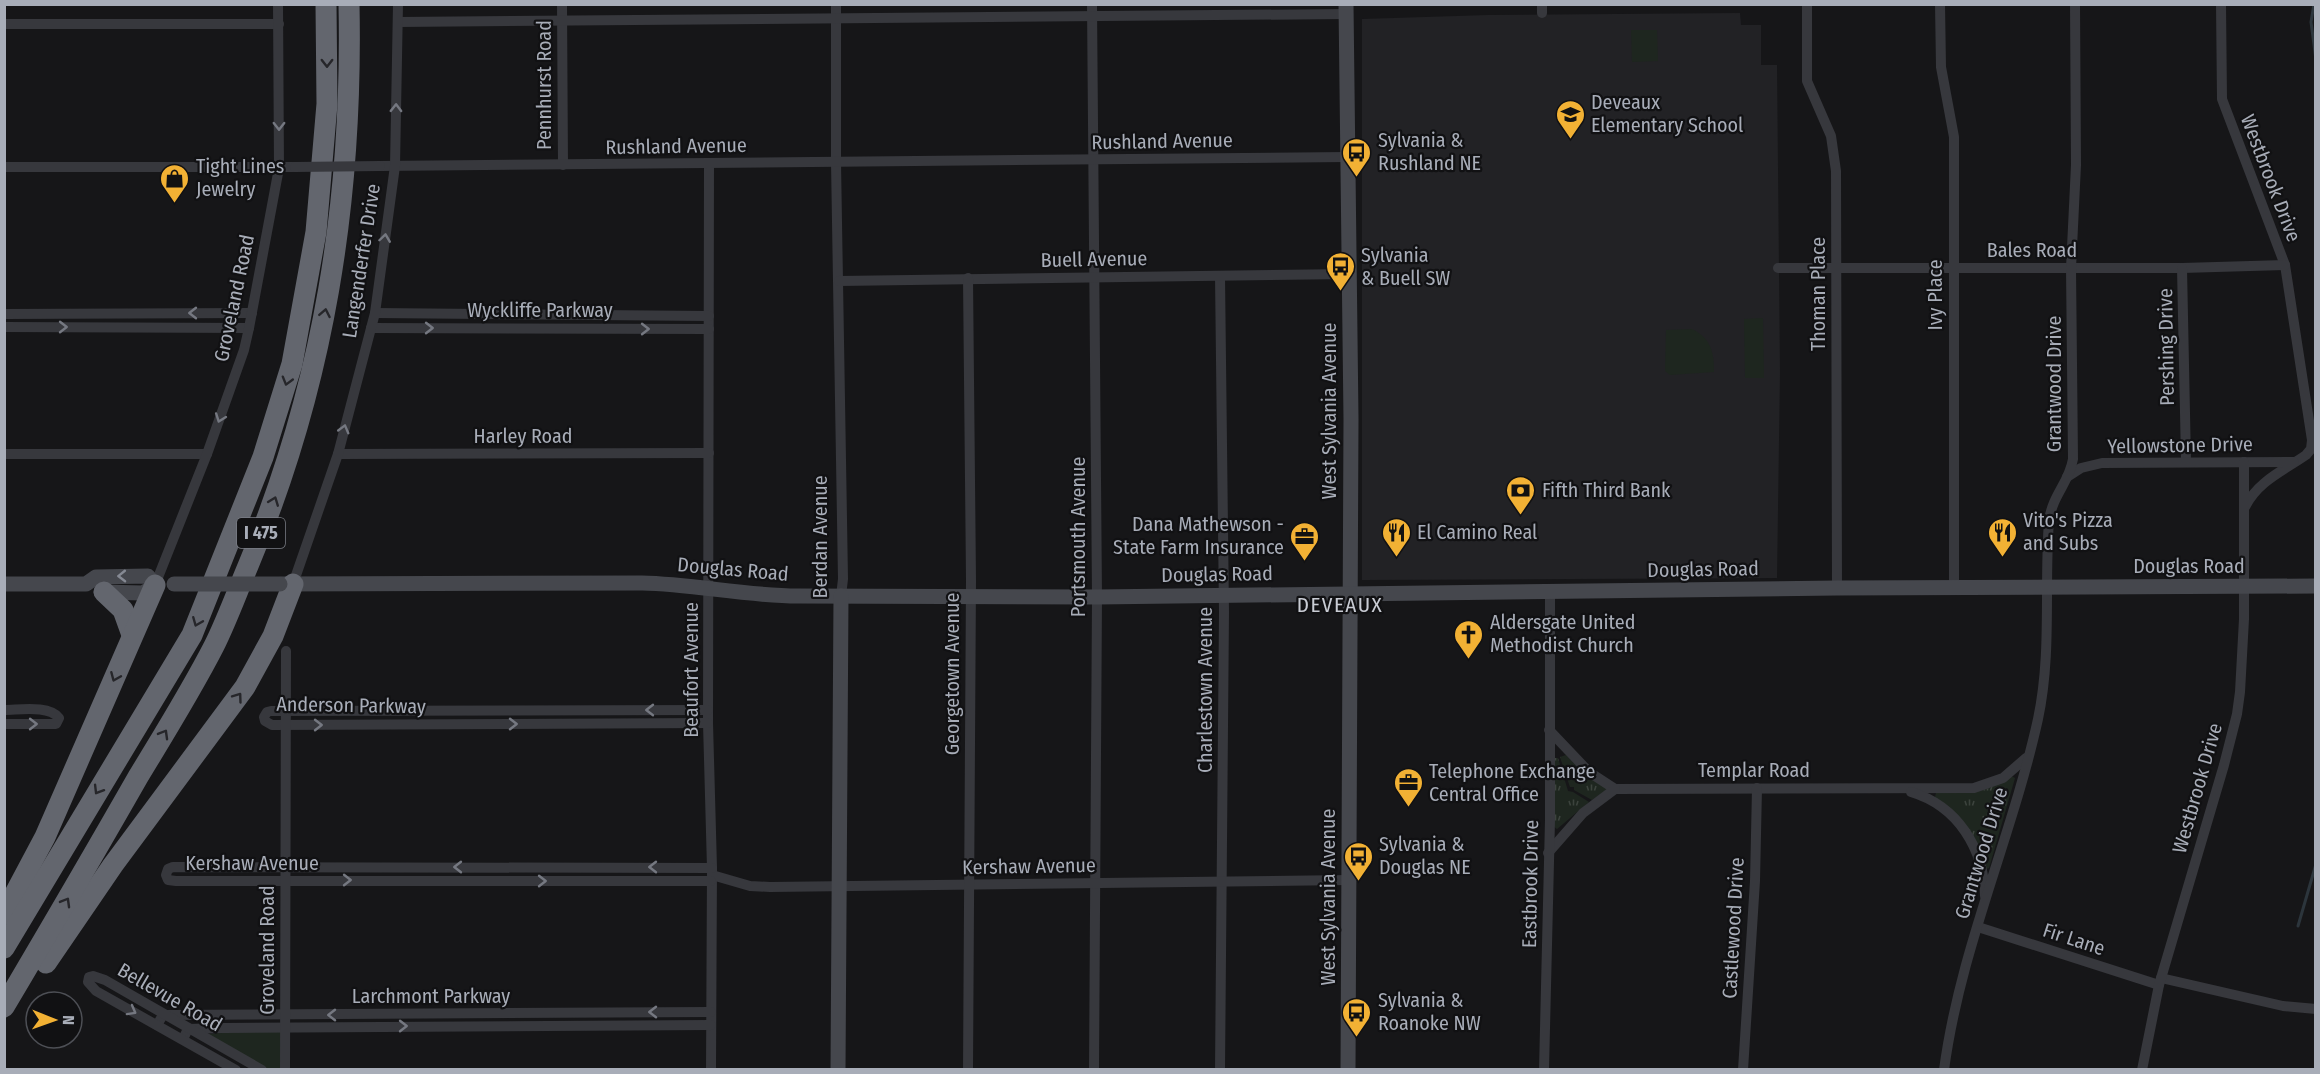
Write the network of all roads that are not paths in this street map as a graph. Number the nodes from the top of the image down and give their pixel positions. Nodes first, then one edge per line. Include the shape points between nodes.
1 (278, 4) edge
2 (326, 4) edge
3 (349, 4) edge
4 (398, 4) edge
5 (562, 4) edge
6 (836, 4) edge
7 (1806, 4) edge
8 (1940, 4) edge
9 (2075, 4) edge
10 (2221, 4) edge
11 (1346, 9) edge
12 (1092, 10) edge
13 (836, 18) junction
14 (562, 21) junction
15 (398, 22) junction
16 (4, 24) edge
17 (279, 24) junction
18 (1347, 157) junction
19 (1093, 159) junction
20 (836, 162) junction
21 (709, 163) junction
22 (563, 165) junction
23 (395, 166) junction
24 (4, 167) edge
25 (279, 168) junction
26 (2285, 265) junction
27 (1778, 268) dead end
28 (1836, 268) junction
29 (1953, 268) junction
30 (2071, 268) junction
31 (2182, 268) junction
32 (1348, 274) junction
33 (1220, 276) junction
34 (1095, 277) junction
35 (968, 278) junction
36 (839, 281) junction
37 (252, 313) junction
38 (375, 313) junction
39 (4, 314) edge
40 (709, 316) junction
41 (4, 327) edge
42 (371, 327) junction
43 (249, 328) junction
44 (709, 329) junction
45 (709, 453) junction
46 (4, 454) edge
47 (207, 454) junction
48 (338, 454) junction
49 (2186, 461) junction
50 (2244, 462) junction
51 (2297, 462) junction
52 (2067, 477) junction
53 (2243, 510) junction
54 (4, 584) edge
55 (286, 584) junction
56 (165, 585) junction
57 (2316, 586) edge
58 (2242, 587) junction
59 (95, 588) junction
60 (1837, 588) junction
61 (1954, 588) junction
62 (2048, 588) junction
63 (709, 590) junction
64 (1550, 592) junction
65 (1349, 594) junction
66 (1223, 595) junction
67 (841, 596) junction
68 (971, 596) junction
69 (1097, 597) junction
70 (132, 635) junction
71 (286, 651) dead end
72 (4, 710) edge
73 (286, 710) junction
74 (708, 710) junction
75 (708, 723) junction
76 (4, 724) edge
77 (287, 725) junction
78 (1549, 730) junction
79 (2028, 756) junction
80 (1757, 788) junction
81 (1615, 789) junction
82 (1893, 789) junction
83 (1548, 853) junction
84 (286, 867) junction
85 (712, 875) junction
86 (285, 880) junction
87 (1349, 880) junction
88 (1222, 882) junction
89 (1095, 883) junction
90 (969, 885) junction
91 (840, 886) junction
92 (1985, 903) junction
93 (4, 914) edge
94 (1978, 927) junction
95 (4, 948) edge
96 (2160, 981) junction
97 (4, 1007) edge
98 (2316, 1009) edge
99 (711, 1012) junction
100 (4, 1013) edge
101 (163, 1015) junction
102 (285, 1021) junction
103 (158, 1025) junction
104 (711, 1025) junction
105 (188, 1029) junction
106 (183, 1039) junction
107 (236, 1070) edge
108 (262, 1070) edge
109 (285, 1070) edge
110 (711, 1070) edge
111 (838, 1070) edge
112 (968, 1070) edge
113 (1094, 1070) edge
114 (1221, 1070) edge
115 (1348, 1070) edge
116 (1544, 1070) edge
117 (1743, 1070) edge
118 (1944, 1070) edge
119 (2142, 1070) edge

1 - 17 street, Groveland Road
2 -> 95 highway, I 475 via 327,104 316,232 292,364 263,457 192,635
97 -> 3 highway, I 475 via 215,644 283,475 314,364 338,239 349,103
4 - 15 street, Langenderfer Drive
5 - 14 street, Pennhurst Road
6 - 13 street, Berdan Avenue
7 - 28 street, Thoman Place via 1807,81 1831,136 1836,171
8 - 29 street, Ivy Place via 1941,67 1954,137
9 - 30 street, Grantwood Drive via 2076,165
10 - 26 street, Westbrook Drive via 2222,99
11 - 12 street
11 - 18 street, West Sylvania Avenue
12 - 13 street
12 - 19 street, Portsmouth Avenue
13 - 14 street
13 - 20 street, Berdan Avenue
14 - 15 street
14 - 22 street, Pennhurst Road
23 -> 15 street, Langenderfer Drive
16 - 17 street
17 -> 25 street, Groveland Road
18 - 19 street, Rushland Avenue
18 - 32 street, West Sylvania Avenue
19 - 20 street, Rushland Avenue
19 - 34 street, Portsmouth Avenue
20 - 21 street, Rushland Avenue
20 - 36 street, Berdan Avenue
21 - 22 street, Rushland Avenue
21 - 40 street, Beaufort Avenue
22 - 23 street, Rushland Avenue
23 - 25 street, Rushland Avenue, bridge
38 -> 23 street, Langenderfer Drive
24 - 25 street, Rushland Avenue
25 - 37 street, Groveland Road
26 - 31 street, Bales Road
26 - 51 street, Westbrook Drive via 2312,440 2311,449
27 - 28 street, Bales Road
28 - 29 street, Bales Road
28 - 60 street, Thoman Place
29 - 30 street, Bales Road
29 - 61 street, Ivy Place
30 - 31 street, Bales Road
30 - 52 street, Grantwood Drive via 2073,450
31 - 49 street, Pershing Drive
32 - 33 street, Buell Avenue
32 - 65 street, West Sylvania Avenue
33 - 34 street, Buell Avenue
33 - 66 street, Charlestown Avenue
34 - 35 street, Buell Avenue
34 - 69 street, Portsmouth Avenue
35 - 36 street, Buell Avenue
35 - 68 street, Georgetown Avenue
36 - 67 street, Berdan Avenue
37 -> 39 street
37 - 43 street, Groveland Road
38 - 40 street, Wyckliffe Parkway
38 - 42 street, Langenderfer Drive
40 - 44 street, Beaufort Avenue
41 -> 43 street
42 -> 44 street, Wyckliffe Parkway
48 -> 42 street, Langenderfer Drive
43 -> 47 street, Groveland Road
44 - 45 street, Beaufort Avenue
45 - 48 street, Harley Road
45 - 63 street, Beaufort Avenue
46 - 47 street
47 - 56 street, Groveland Road
48 - 55 street, Langenderfer Drive
49 - 50 street, Yellowstone Drive
49 - 52 street, Yellowstone Drive via 2096,464
50 - 51 street, Yellowstone Drive
50 - 53 street, Westbrook Drive
51 - 53 street, Westbrook Drive via 2254,491
52 - 62 street, Grantwood Drive via 2053,501 2049,520
53 - 58 street, Westbrook Drive
54 - 59 street, Douglas Road
55 - 56 street, Douglas Road, bridge
55 - 63 street, Douglas Road via 642,583
100 -> 55 highway via 20,1003 112,865 245,687 269,644
56 - 59 street, Douglas Road via 148,576 96,577
56 - 70 highway
57 - 58 street, Douglas Road
58 - 62 street, Douglas Road
58 - 96 street, Westbrook Drive via 2244,619 2237,714
59 - 70 highway via 123,610
60 - 61 street, Douglas Road
60 - 64 street, Douglas Road
61 - 62 street, Douglas Road
62 - 79 street, Grantwood Drive via 2046,672
63 - 67 street, Douglas Road via 754,596
63 - 74 street, Beaufort Avenue
64 - 65 street, Douglas Road
64 - 78 street, Eastbrook Drive
65 - 66 street, Douglas Road
65 - 87 street, West Sylvania Avenue
66 - 69 street, Douglas Road
66 - 88 street, Charlestown Avenue
67 - 68 street, Douglas Road
67 - 91 street, Berdan Avenue
68 - 69 street, Douglas Road
68 - 90 street, Georgetown Avenue
69 - 89 street, Portsmouth Avenue
70 -> 93 highway via 45,837
71 - 73 street, Groveland Road
76 -> 72 street via 56,724 59,718 45,710
74 -> 73 street, Anderson Parkway
73 - 77 street, Groveland Road
73 - 77 street, Anderson Parkway via 267,712 264,717 272,725
74 - 75 street, Beaufort Avenue
77 -> 75 street, Anderson Parkway
75 - 85 street, Beaufort Avenue
77 - 84 street, Groveland Road
78 - 81 street via 1589,772
78 - 83 street, Eastbrook Drive
79 - 82 street, Templar Road via 2010,774 1983,787
79 - 92 street, Grantwood Drive
80 - 81 street, Templar Road
80 - 82 street, Templar Road
80 - 117 street, Castlewood Drive
81 - 83 street via 1583,813
82 - 92 street, Templar Road via 1930,800 1965,830 1982,869
83 - 116 street, Eastbrook Drive
85 -> 84 street, Kershaw Avenue
84 - 86 street, Groveland Road
84 - 86 street, Kershaw Avenue via 173,867 166,875 168,880 176,881
86 -> 85 street, Kershaw Avenue
85 - 91 street, Kershaw Avenue via 750,886
85 - 99 street, Beaufort Avenue
86 - 102 street, Groveland Road
87 - 88 street, Kershaw Avenue
87 - 115 street, West Sylvania Avenue
88 - 89 street, Kershaw Avenue
88 - 114 street, Charlestown Avenue
89 - 90 street, Kershaw Avenue
89 - 113 street, Portsmouth Avenue
90 - 91 street, Kershaw Avenue
90 - 112 street, Georgetown Avenue
91 - 111 street, Berdan Avenue
92 - 94 street, Grantwood Drive
94 - 96 street, Fir Lane
94 - 118 street, Grantwood Drive via 1955,1009
96 - 98 street, Fir Lane
96 - 119 street, Westbrook Drive
99 -> 102 street, Larchmont Parkway
99 - 104 street, Beaufort Avenue
101 - 102 street, Larchmont Parkway
101 - 103 street
101 -> 103 street, Bellevue Road via 105,980 89,977 88,982 96,991
101 - 105 street, Bellevue Road
102 -> 104 street, Larchmont Parkway
102 - 105 street, Larchmont Parkway
102 - 109 street, Groveland Road
103 - 106 street, Bellevue Road
104 - 110 street, Beaufort Avenue
105 - 106 street
105 - 108 street, Bellevue Road
106 - 107 street, Bellevue Road

